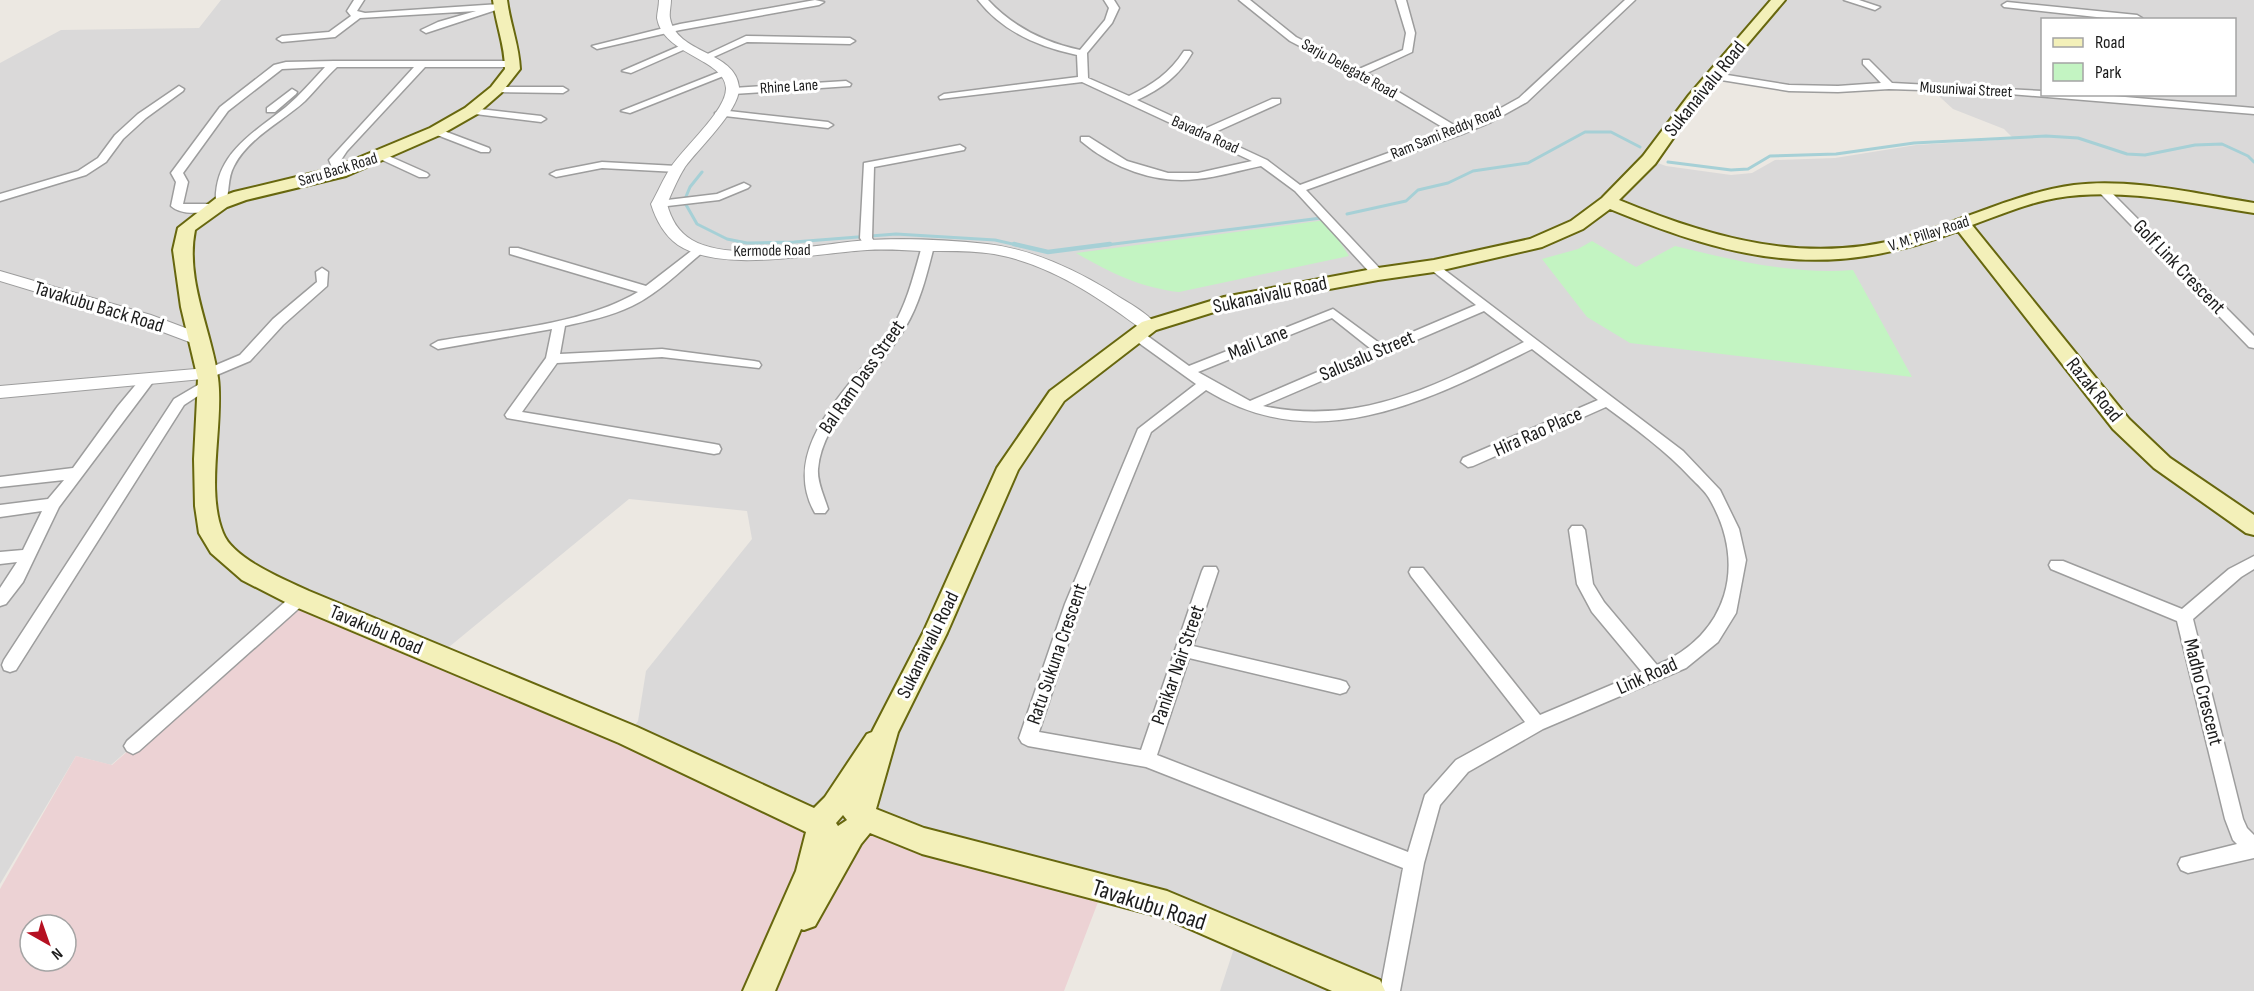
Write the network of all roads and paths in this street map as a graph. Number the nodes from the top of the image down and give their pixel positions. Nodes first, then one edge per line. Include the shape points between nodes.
1 (359, 0) edge
2 (455, 0) edge
3 (665, 0) edge
4 (983, 0) edge
5 (1110, 0) edge
6 (1244, 0) edge
7 (1401, 0) edge
8 (1630, 0) edge
9 (1778, 0) edge
10 (1849, 0) edge
11 (2068, 0) edge
12 (819, 2) dead end
13 (498, 5) edge
14 (2007, 5) dead end
15 (1875, 7) dead end
16 (448, 9) junction
17 (2078, 11) junction
18 (358, 15) junction
19 (2137, 18) dead end
20 (426, 30) dead end
21 (667, 30) junction
22 (282, 39) dead end
23 (850, 41) dead end
24 (597, 46) dead end
25 (685, 47) junction
26 (1082, 53) junction
27 (1187, 53) dead end
28 (704, 58) junction
29 (1866, 62) dead end
30 (334, 64) junction
31 (422, 64) junction
32 (513, 64) junction
33 (627, 71) dead end
34 (726, 73) junction
35 (1359, 73) junction
36 (1715, 76) junction
37 (1083, 79) junction
38 (846, 84) dead end
39 (1889, 86) junction
40 (179, 89) dead end
41 (496, 90) junction
42 (563, 90) dead end
43 (733, 91) junction
44 (292, 92) dead end
45 (2041, 94) edge
46 (2062, 96) edge
47 (944, 97) dead end
48 (1127, 101) junction
49 (1275, 102) dead end
50 (471, 111) junction
51 (626, 111) dead end
52 (2254, 111) edge
53 (720, 113) junction
54 (541, 119) dead end
55 (828, 125) dead end
56 (436, 131) junction
57 (1458, 132) junction
58 (1202, 134) junction
59 (248, 139) junction
60 (1085, 140) dead end
61 (960, 148) dead end
62 (485, 150) dead end
63 (382, 156) junction
64 (1263, 162) junction
65 (677, 168) junction
66 (340, 172) junction
67 (556, 174) dead end
68 (423, 175) dead end
69 (744, 186) dead end
70 (1299, 189) junction
71 (2104, 190) junction
72 (0, 198) edge
73 (1608, 202) junction
74 (659, 204) junction
75 (218, 205) junction
76 (2254, 208) edge
77 (1962, 224) junction
78 (867, 238) junction
79 (928, 246) junction
80 (699, 249) junction
81 (514, 251) dead end
82 (1434, 266) junction
83 (322, 272) dead end
84 (1378, 274) junction
85 (0, 276) edge
86 (648, 291) junction
87 (1484, 306) junction
88 (558, 324) junction
89 (1143, 330) junction
90 (198, 339) junction
91 (1533, 343) junction
92 (2254, 344) edge
93 (438, 345) dead end
94 (1382, 351) junction
95 (553, 359) junction
96 (754, 365) dead end
97 (1189, 371) junction
98 (207, 379) junction
99 (148, 380) junction
100 (1205, 384) junction
101 (0, 392) edge
102 (1607, 401) junction
103 (1249, 407) junction
104 (714, 449) dead end
105 (1468, 462) dead end
106 (77, 473) junction
107 (0, 482) edge
108 (53, 504) junction
109 (820, 509) dead end
110 (0, 511) edge
111 (2254, 527) edge
112 (1577, 530) dead end
113 (29, 555) junction
114 (0, 558) edge
115 (2254, 562) edge
116 (2057, 565) dead end
117 (1210, 571) dead end
118 (1417, 572) dead end
119 (300, 598) junction
120 (0, 600) edge
121 (2184, 616) junction
122 (1182, 650) junction
123 (10, 665) dead end
124 (1654, 674) junction
125 (1340, 687) dead end
126 (1537, 724) junction
127 (133, 746) dead end
128 (1147, 759) junction
129 (842, 821) junction
130 (2254, 848) edge
131 (1414, 863) junction
132 (2188, 864) dead end
133 (764, 981) edge
134 (1369, 991) edge
135 (1390, 991) edge

1 - 18 street via 352,11
2 - 16 street
3 - 21 street via 663,16
4 - 26 street via 996,14 1041,43
5 - 26 street via 1114,8 1109,21
6 - 35 street, Sarju Delegate Road via 1293,39
7 - 35 street via 1412,45 1407,52
8 - 57 street, Ram Sami Reddy Road via 1523,100
9 - 36 main road, Sukanaivalu Road
10 - 15 street
11 - 17 street
12 - 21 street
13 - 16 street
13 - 20 street via 470,18
13 - 32 main road
14 - 17 street
16 - 18 street
17 - 19 street
18 - 22 street via 332,35
21 - 24 street
21 - 25 street
23 - 28 street via 746,39
25 - 28 street
25 - 33 street
26 - 37 street
27 - 48 street via 1165,81
28 - 34 street
29 - 39 street
30 - 31 street
30 - 59 street via 302,98
30 - 75 street via 278,67 214,120 177,173 182,182 177,206 184,209
31 - 32 street
31 - 66 street via 343,149 335,160
32 - 41 main road, Saru Back Road
34 - 43 street
34 - 51 street
35 - 57 street, Sarju Delegate Road
36 - 39 street, Musuniwai Street via 1789,88
36 - 73 main road, Sukanaivalu Road via 1649,160
37 - 47 street
37 - 48 street, Bavadra Road
38 - 43 street, Rhine Lane
39 - 45 street, Musuniwai Street
40 - 72 street via 119,137 102,160 82,172
41 - 42 street
41 - 50 main road, Saru Back Road
43 - 53 street
44 - 59 street via 252,124
46 - 52 street, Musuniwai Street
48 - 58 street, Bavadra Road
49 - 58 street
50 - 54 street
50 - 56 main road, Saru Back Road
53 - 55 street
53 - 65 street
56 - 62 street
56 - 63 main road, Saru Back Road
57 - 70 street, Ram Sami Reddy Road
58 - 64 street, Bavadra Road
59 - 75 street via 227,170
60 - 64 street via 1117,161 1167,176 1197,176
61 - 78 street via 868,165
63 - 66 main road, Saru Back Road
63 - 68 street
64 - 70 street, Bavadra Road
65 - 67 street via 602,165
65 - 74 street
66 - 75 main road, Saru Back Road
69 - 74 street via 719,197
70 - 84 street, Bavadra Road
71 - 76 main road, V. M. Pillay Road
71 - 77 main road, V. M. Pillay Road via 2055,192
71 - 92 street, Golf Link Crescent
73 - 77 main road, V. M. Pillay Road via 1661,225 1721,244 1797,256 1867,254
73 - 82 main road, Sukanaivalu Road via 1577,225 1536,243
74 - 80 street, Kermode Road via 674,233
75 - 90 main road, Saru Back Road via 187,228 182,250
77 - 111 main road, Razak Road via 2121,424 2162,463
78 - 79 street, Kermode Road
78 - 80 street, Kermode Road via 755,254
79 - 89 street, Kermode Road via 968,246 1031,257 1104,292
79 - 109 street, Bal Ram Dass Street via 912,301 899,327 816,444 811,468
80 - 86 street
81 - 86 street
82 - 84 main road, Sukanaivalu Road
82 - 87 street, Link Road
83 - 98 street via 323,283 278,322 245,358
84 - 89 main road, Sukanaivalu Road via 1224,303
85 - 90 street, Tavakubu Back Road via 134,315
86 - 88 street via 602,313
87 - 91 street, Link Road
87 - 94 street, Salusalu Street
88 - 93 street
88 - 95 street
89 - 97 street
89 - 129 main road, Sukanaivalu Road via 1057,396 1008,468 935,633
90 - 98 main road, Tavakubu Road
91 - 102 street, Link Road
91 - 103 street via 1402,405 1367,414 1315,418
94 - 97 street, Mali Lane via 1336,313
94 - 103 street, Salusalu Street
95 - 96 street via 662,353
95 - 104 street via 512,415
97 - 100 street
98 - 99 street
98 - 119 main road, Tavakubu Road via 205,470 211,533 219,547 250,574
98 - 123 street via 179,402
99 - 101 street
99 - 106 street
100 - 103 street
100 - 128 street, Ratu Sukuna Crescent via 1145,429 1072,604 1028,738
102 - 105 street, Hira Rao Place
102 - 124 street, Link Road via 1678,455 1715,494 1731,529 1738,560 1730,608 1712,637 1680,663
106 - 107 street
106 - 108 street
108 - 110 street
108 - 113 street
112 - 124 street via 1585,584 1598,607
113 - 114 street
113 - 120 street
115 - 121 street, Madho Crescent
116 - 121 street
117 - 122 street, Panikar Nair Street
118 - 126 street
119 - 127 street
119 - 129 main road, Tavakubu Road via 735,783
121 - 130 street, Madho Crescent via 2234,819 2240,834
122 - 125 street
122 - 128 street, Panikar Nair Street
124 - 126 street, Link Road
126 - 131 street, Link Road via 1462,766 1432,801
128 - 131 street, Ratu Sukuna Crescent
129 - 133 main road, Sukanaivalu Road via 808,910
129 - 134 main road, Tavakubu Road via 1167,905
130 - 132 street
131 - 135 street, Link Road

